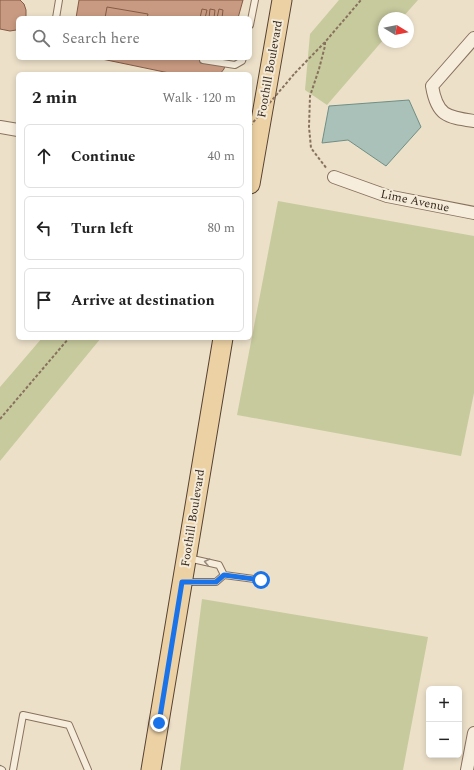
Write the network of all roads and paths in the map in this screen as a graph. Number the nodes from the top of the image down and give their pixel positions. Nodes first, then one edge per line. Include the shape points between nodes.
1 (59, 0) edge
2 (255, 0) edge
3 (282, 0) edge
4 (361, 0) edge
5 (56, 16) edge
6 (252, 16) edge
7 (474, 38) edge
8 (325, 42) junction
9 (203, 60) dead end
10 (242, 60) edge
11 (474, 121) edge
12 (252, 124) edge
13 (0, 127) edge
14 (16, 130) edge
15 (252, 172) edge
16 (334, 177) joint
17 (474, 213) edge
18 (67, 340) edge
19 (223, 340) edge
20 (0, 419) edge
21 (186, 557) junction
22 (224, 575) junction
23 (261, 580) dead end
24 (182, 582) junction
25 (474, 733) edge
26 (13, 770) edge
27 (88, 770) edge
28 (151, 770) edge
29 (468, 770) edge

1 - 5 lane
2 - 6 lane
3 - 15 main road, Foothill Boulevard
4 - 8 path
7 - 11 street via 432,86 437,106 449,117
8 - 12 path, bridge
8 - 16 path via 326,46 310,96 309,127 311,148
9 - 10 lane via 235,65
13 - 14 street
16 - 17 street, Lime Avenue via 387,196
18 - 20 path
19 - 21 main road, Foothill Boulevard
22 -> 21 lane via 219,565
21 - 24 main road, Foothill Boulevard
22 - 23 lane
22 - 24 lane via 216,582
24 - 28 main road, Foothill Boulevard
25 - 29 street
26 - 27 lane via 23,715 69,725

